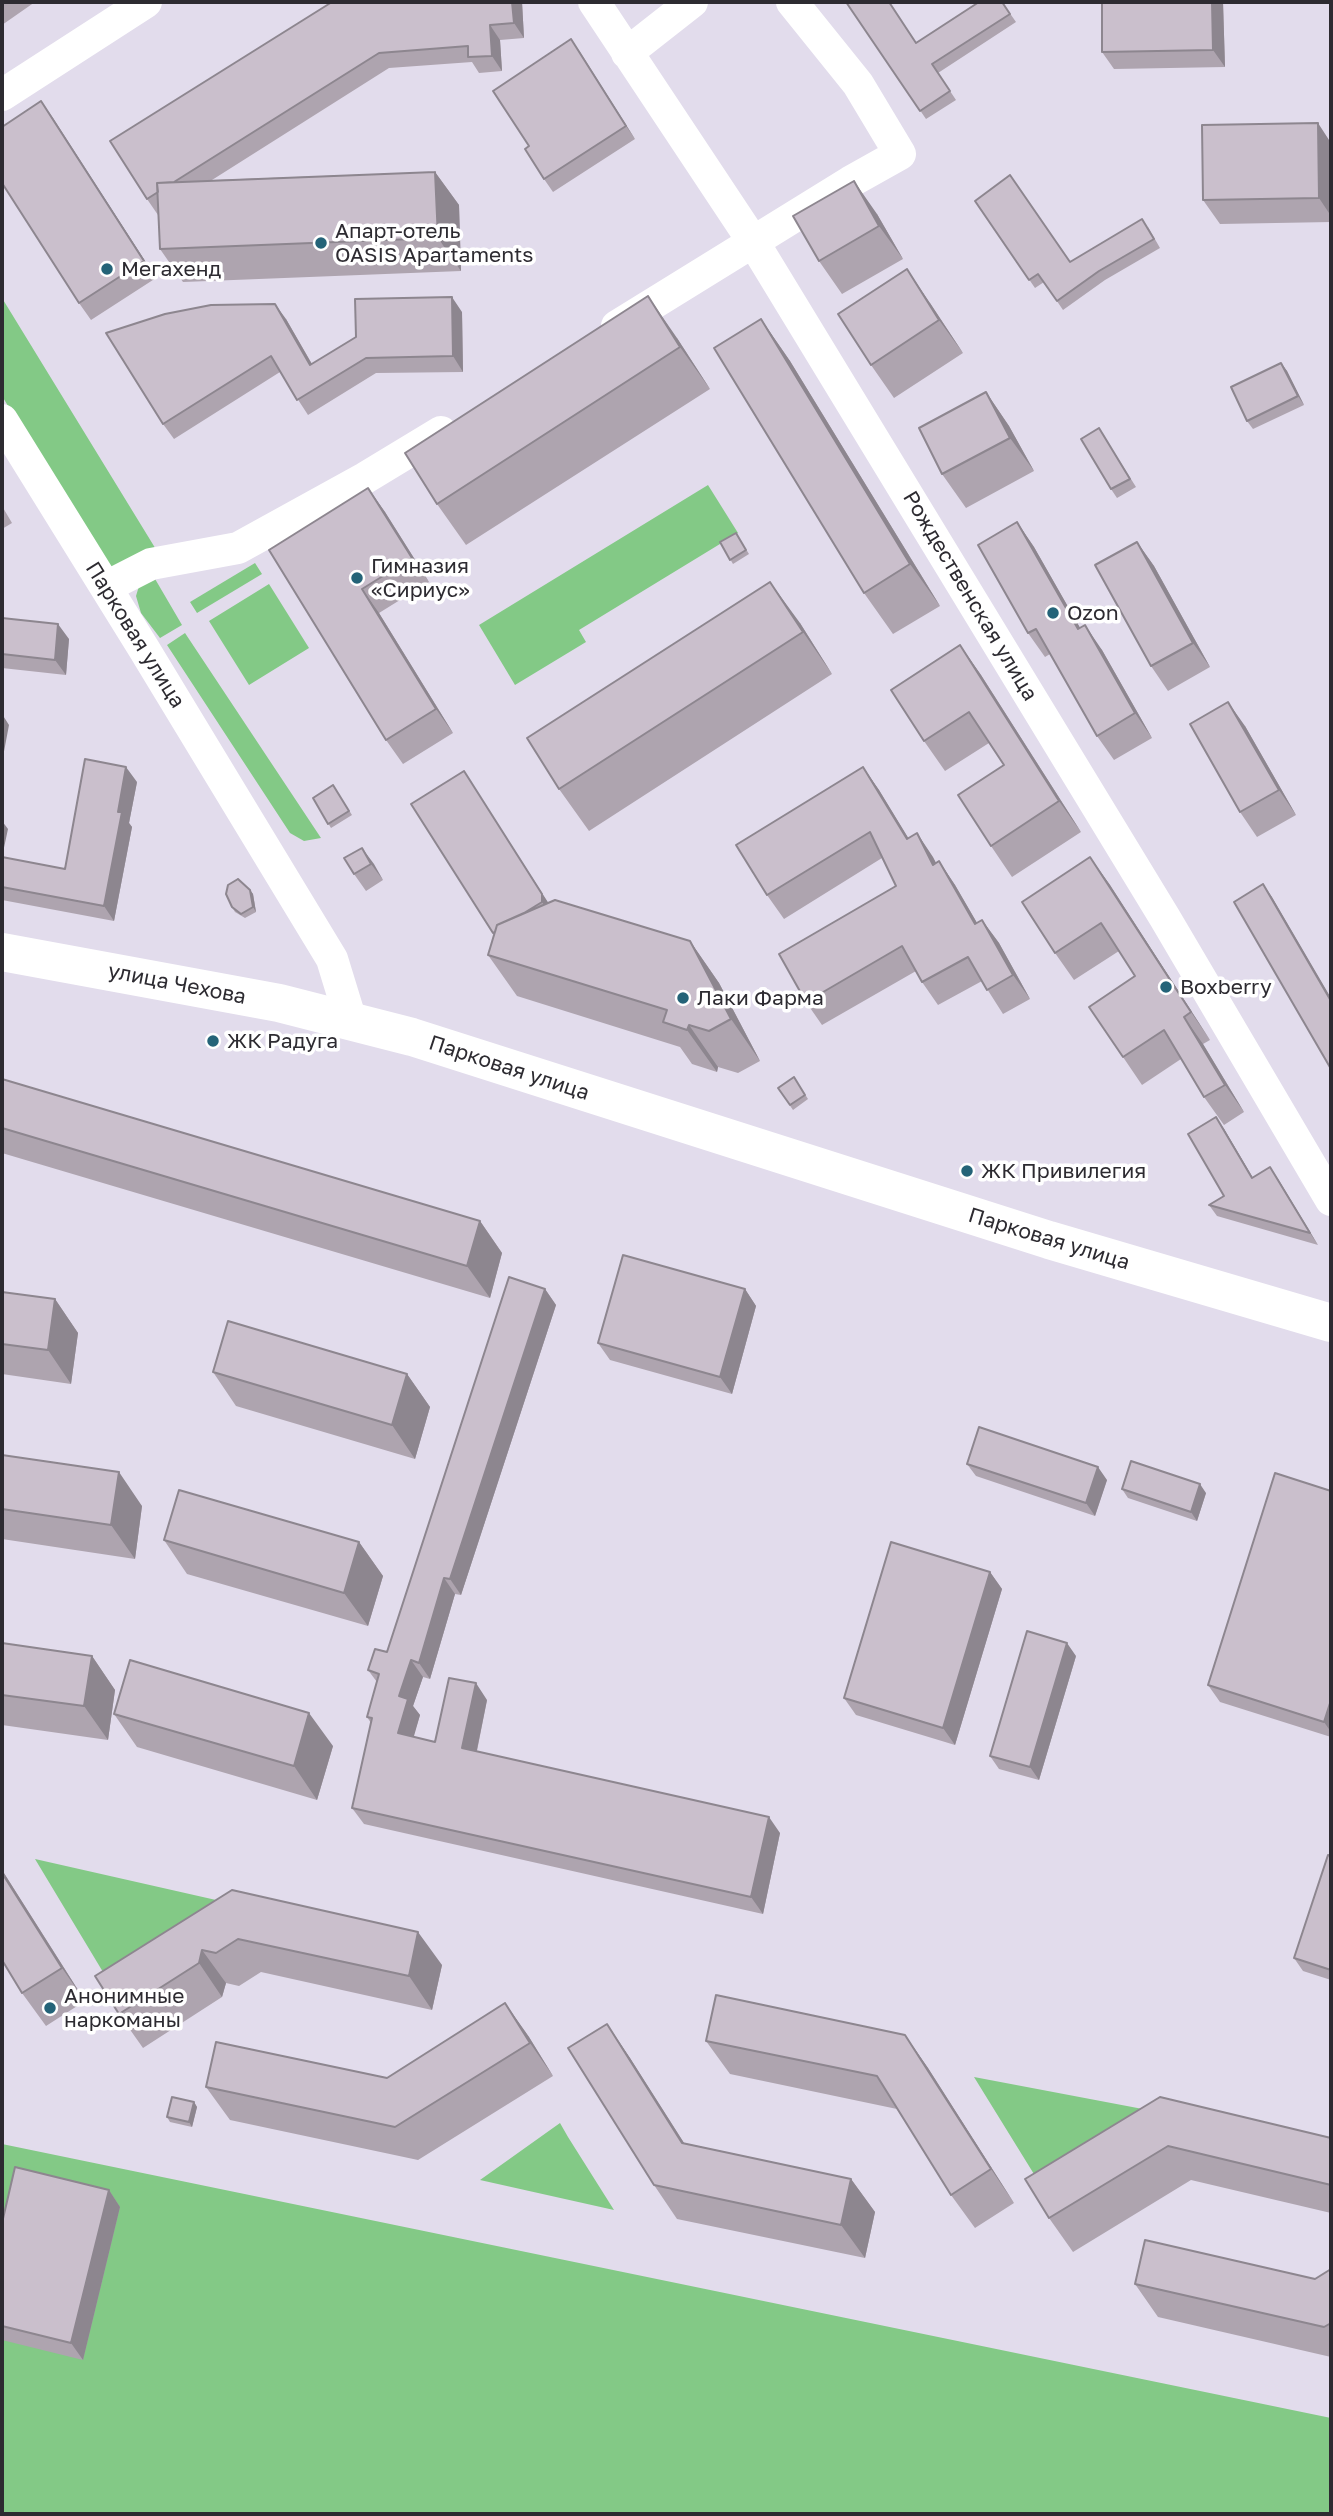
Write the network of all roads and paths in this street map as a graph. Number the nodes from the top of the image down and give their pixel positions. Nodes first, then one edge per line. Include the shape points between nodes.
1 (146, 2) edge
2 (594, 2) edge
3 (692, 2) edge
4 (792, 2) edge
5 (627, 53) junction
6 (2, 95) edge
7 (754, 243) junction
8 (589, 343) edge
9 (471, 414) edge
10 (2, 420) edge
11 (106, 587) junction
12 (2, 952) edge
13 (351, 1021) junction
14 (1331, 1200) edge
15 (1331, 1323) edge

1 - 6 street
2 - 5 street, Рождественская улица
3 - 5 street
4 - 7 street via 858,84 900,154
5 - 7 street, Рождественская улица
7 - 8 street
7 - 14 street, Рождественская улица via 1158,906
9 - 11 street via 238,548 151,564
10 - 11 street, Парковая улица
11 - 13 street, Парковая улица via 331,959
12 - 13 main road, улица Чехова via 279,1003
13 - 15 main road, Парковая улица via 1049,1240

